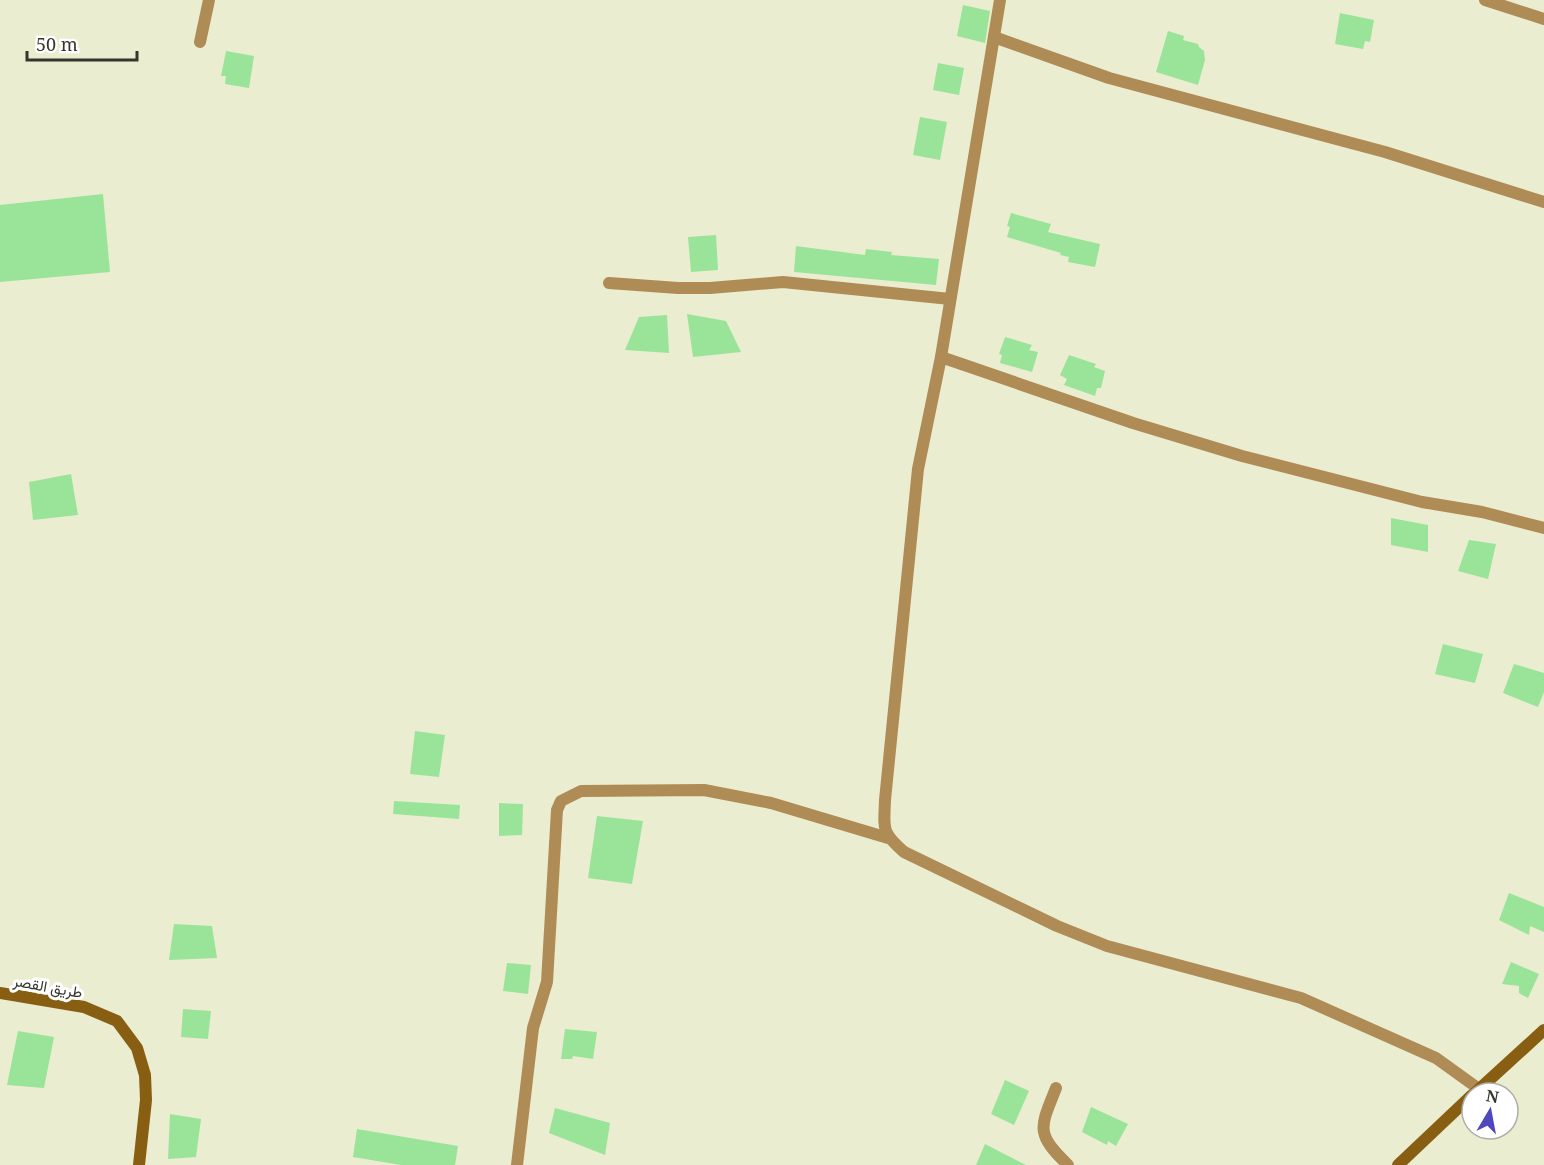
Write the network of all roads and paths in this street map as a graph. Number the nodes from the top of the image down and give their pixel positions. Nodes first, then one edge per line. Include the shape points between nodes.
1 (209, 0) edge
2 (1000, 0) edge
3 (1485, 0) edge
4 (1544, 19) edge
5 (994, 37) junction
6 (200, 42) dead end
7 (1544, 202) edge
8 (609, 283) dead end
9 (950, 299) junction
10 (940, 357) junction
11 (1544, 528) edge
12 (888, 838) junction
13 (0, 993) edge
14 (1544, 1030) edge
15 (1462, 1081) edge
16 (1487, 1081) edge
17 (1056, 1088) dead end
18 (1460, 1106) edge
19 (139, 1165) edge
20 (517, 1165) edge
21 (1068, 1165) edge
22 (1398, 1165) edge

1 - 6 street
2 - 5 street
3 - 4 street
5 - 7 street via 1109,78 1385,152
5 - 9 street
8 - 9 street via 710,288 783,282
9 - 10 street
10 - 11 street via 1242,456 1422,502
10 - 12 street via 918,469 885,800 884,826
12 - 15 street via 904,852 1057,926 1107,946 1301,998 1436,1058
12 - 20 street via 771,803 704,790 581,791 561,801 555,833 547,982 533,1028
13 - 19 street, طريق القصر via 84,1007 117,1021 137,1048 145,1074
14 - 16 street
17 - 21 street via 1042,1133 1051,1149
18 - 22 street

